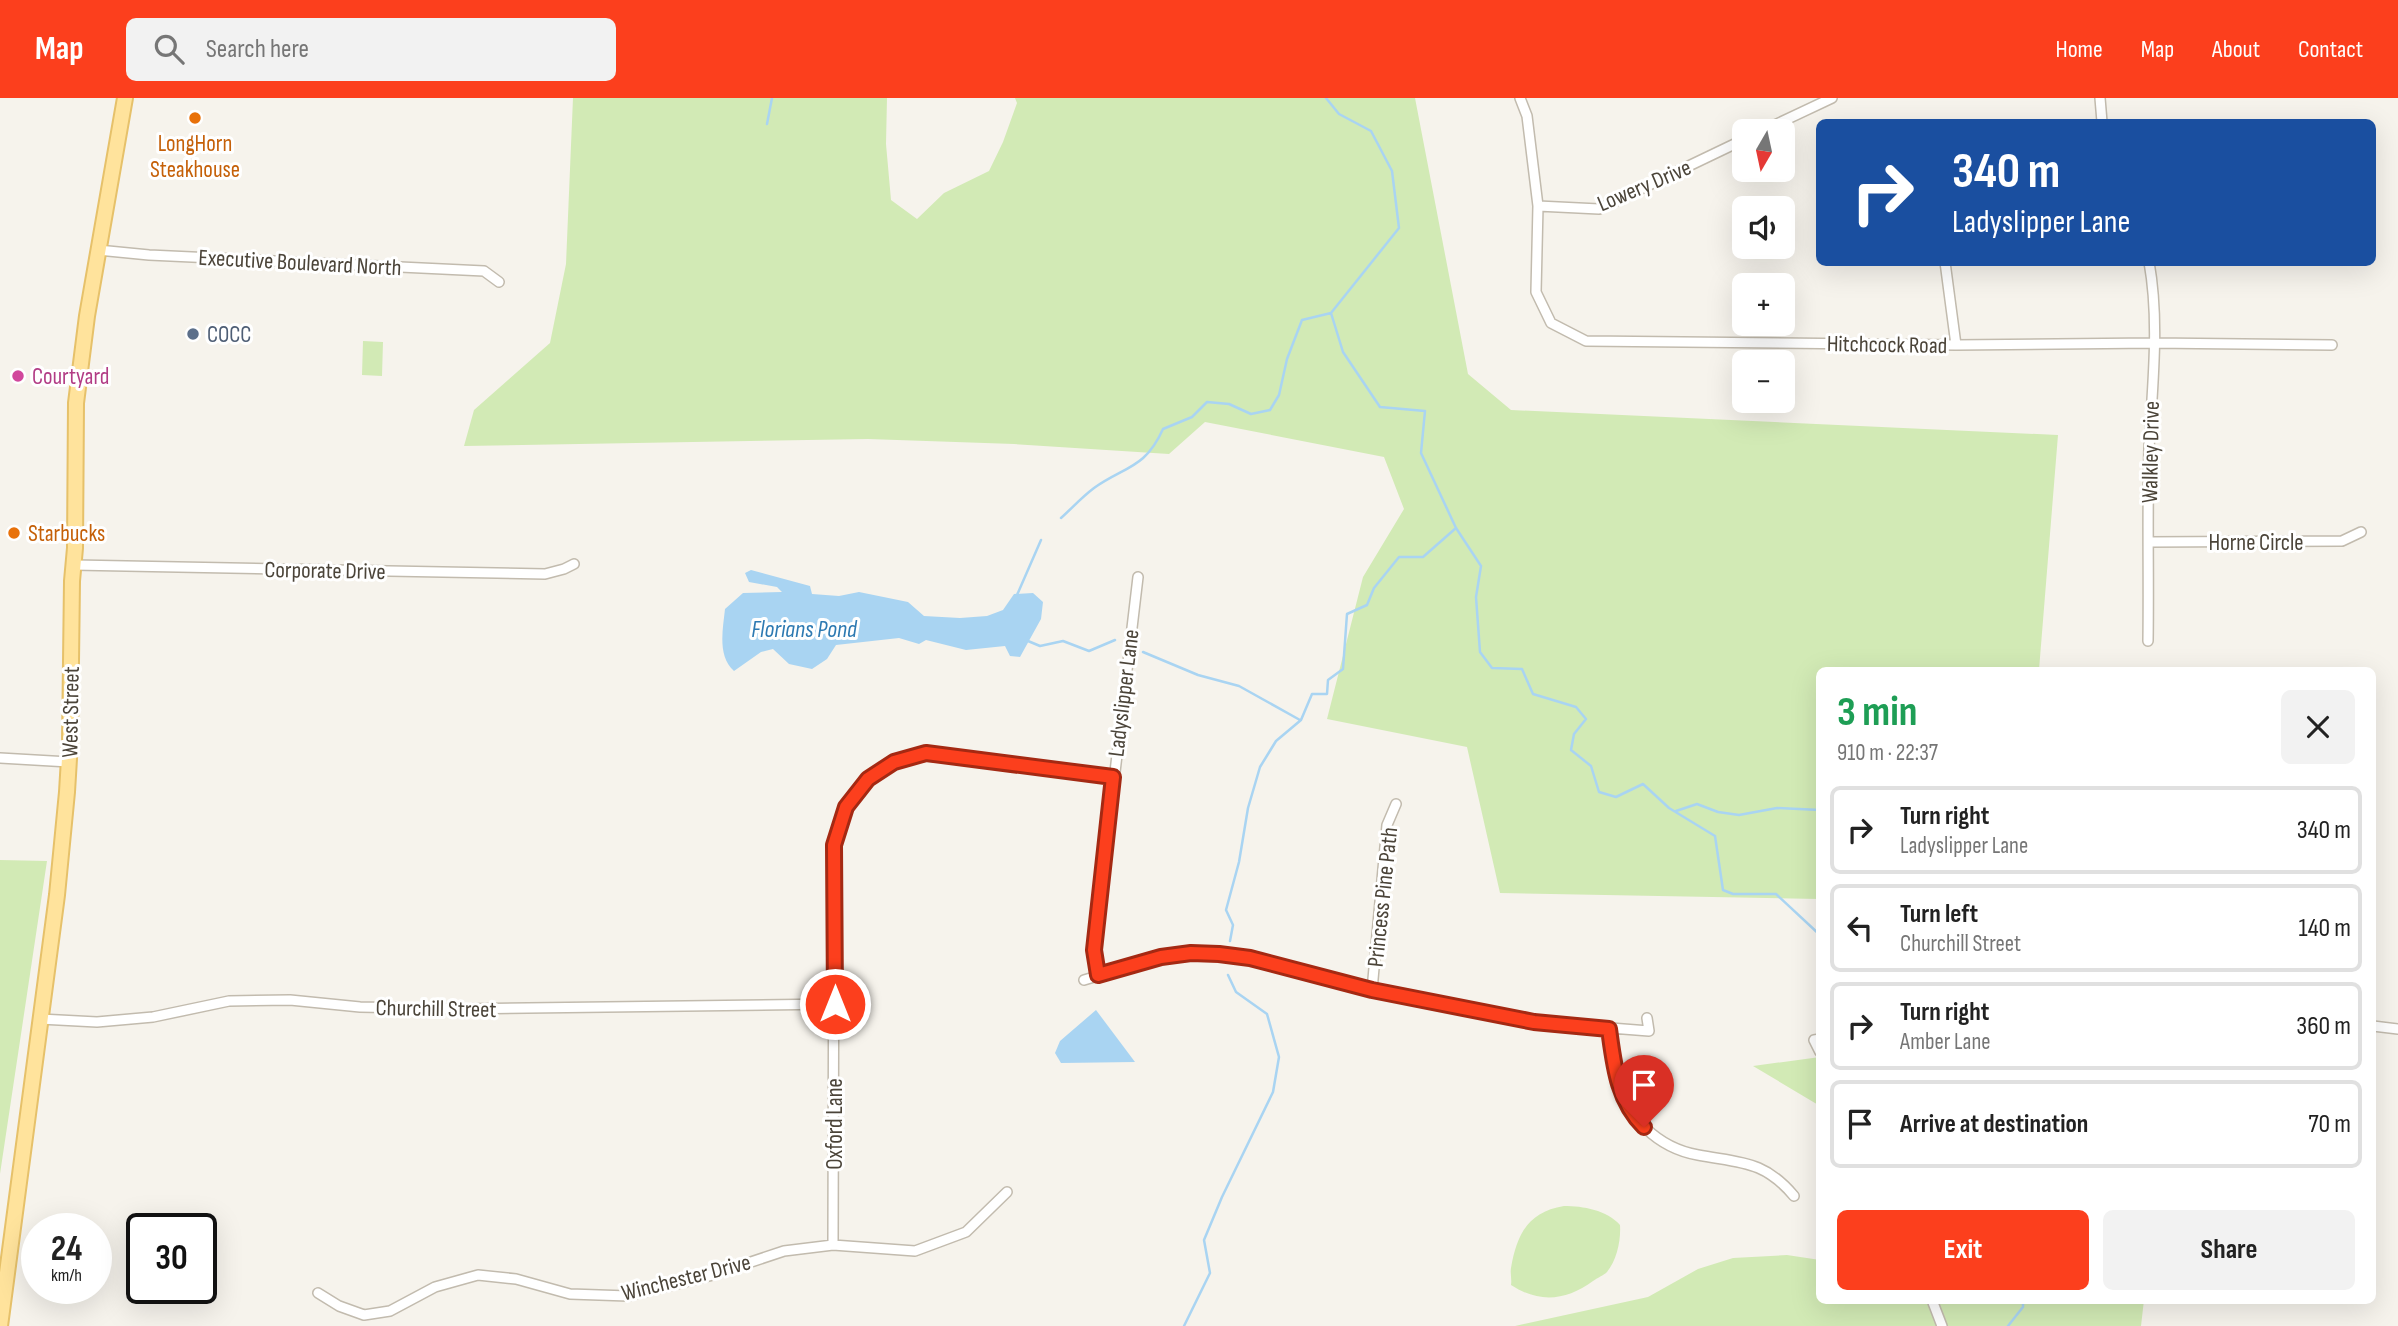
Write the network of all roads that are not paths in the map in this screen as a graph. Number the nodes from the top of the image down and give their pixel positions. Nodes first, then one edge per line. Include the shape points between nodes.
1 (125, 98) edge
2 (1520, 98) edge
3 (1832, 98) edge
4 (2100, 98) edge
5 (1787, 119) edge
6 (2102, 119) edge
7 (1732, 145) edge
8 (1538, 206) junction
9 (98, 250) junction
10 (1946, 266) edge
11 (2150, 266) edge
12 (499, 282) dead end
13 (2153, 343) junction
14 (1956, 345) junction
15 (2332, 345) dead end
16 (2361, 532) dead end
17 (2149, 542) junction
18 (573, 564) dead end
19 (74, 565) junction
20 (1138, 577) dead end
21 (2148, 641) dead end
22 (0, 758) edge
23 (69, 762) junction
24 (1113, 777) junction
25 (1396, 804) dead end
26 (1098, 975) junction
27 (1084, 980) dead end
28 (1372, 990) junction
29 (835, 1004) junction
30 (1647, 1018) dead end
31 (40, 1019) junction
32 (2376, 1027) edge
33 (1609, 1029) junction
34 (2398, 1029) edge
35 (1007, 1192) dead end
36 (1794, 1196) dead end
37 (833, 1245) junction
38 (318, 1293) dead end
39 (1934, 1304) edge
40 (0, 1326) edge
41 (1942, 1326) edge

1 - 9 main road, West Street
2 - 8 street, Hitchcock Road via 1527,116
3 - 5 street
4 - 6 street
7 - 8 street, Lowery Drive via 1599,209
8 - 14 street, Hitchcock Road via 1536,292 1551,323 1586,341
9 - 12 street, Executive Boulevard North via 484,271
9 - 19 main road, West Street via 76,403
10 - 14 street
11 - 13 street, Walkley Drive
13 - 14 street, Hitchcock Road
13 - 15 street, Hitchcock Road
13 - 17 street, Walkley Drive
16 - 17 street, Horne Circle via 2342,541
17 - 21 street, Walkley Drive
18 - 19 street, Corporate Drive via 545,574
19 - 23 main road, West Street
20 - 24 street, Ladyslipper Lane
22 - 23 street
23 - 31 main road, West Street
24 - 26 street, Ladyslipper Lane via 1094,950
24 - 29 street, Oxford Lane via 926,753 894,762 868,779 846,807 834,845
25 - 28 street, Princess Pine Path via 1387,825
26 - 27 street
26 - 28 street via 1161,957 1219,954
28 - 33 street via 1534,1022
29 - 31 street, Churchill Street via 459,1009 278,1000 229,1001 153,1017 97,1022
29 - 37 street, Oxford Lane
30 - 33 street via 1649,1031
31 - 40 main road, West Street
32 - 34 street
33 - 36 street via 1616,1079 1632,1114 1656,1139 1694,1154 1763,1168
35 - 37 street, Winchester Drive via 965,1232 915,1251
37 - 38 street, Winchester Drive via 784,1251 628,1296 570,1294 516,1279 478,1275 435,1287 390,1311 364,1315
39 - 41 street

